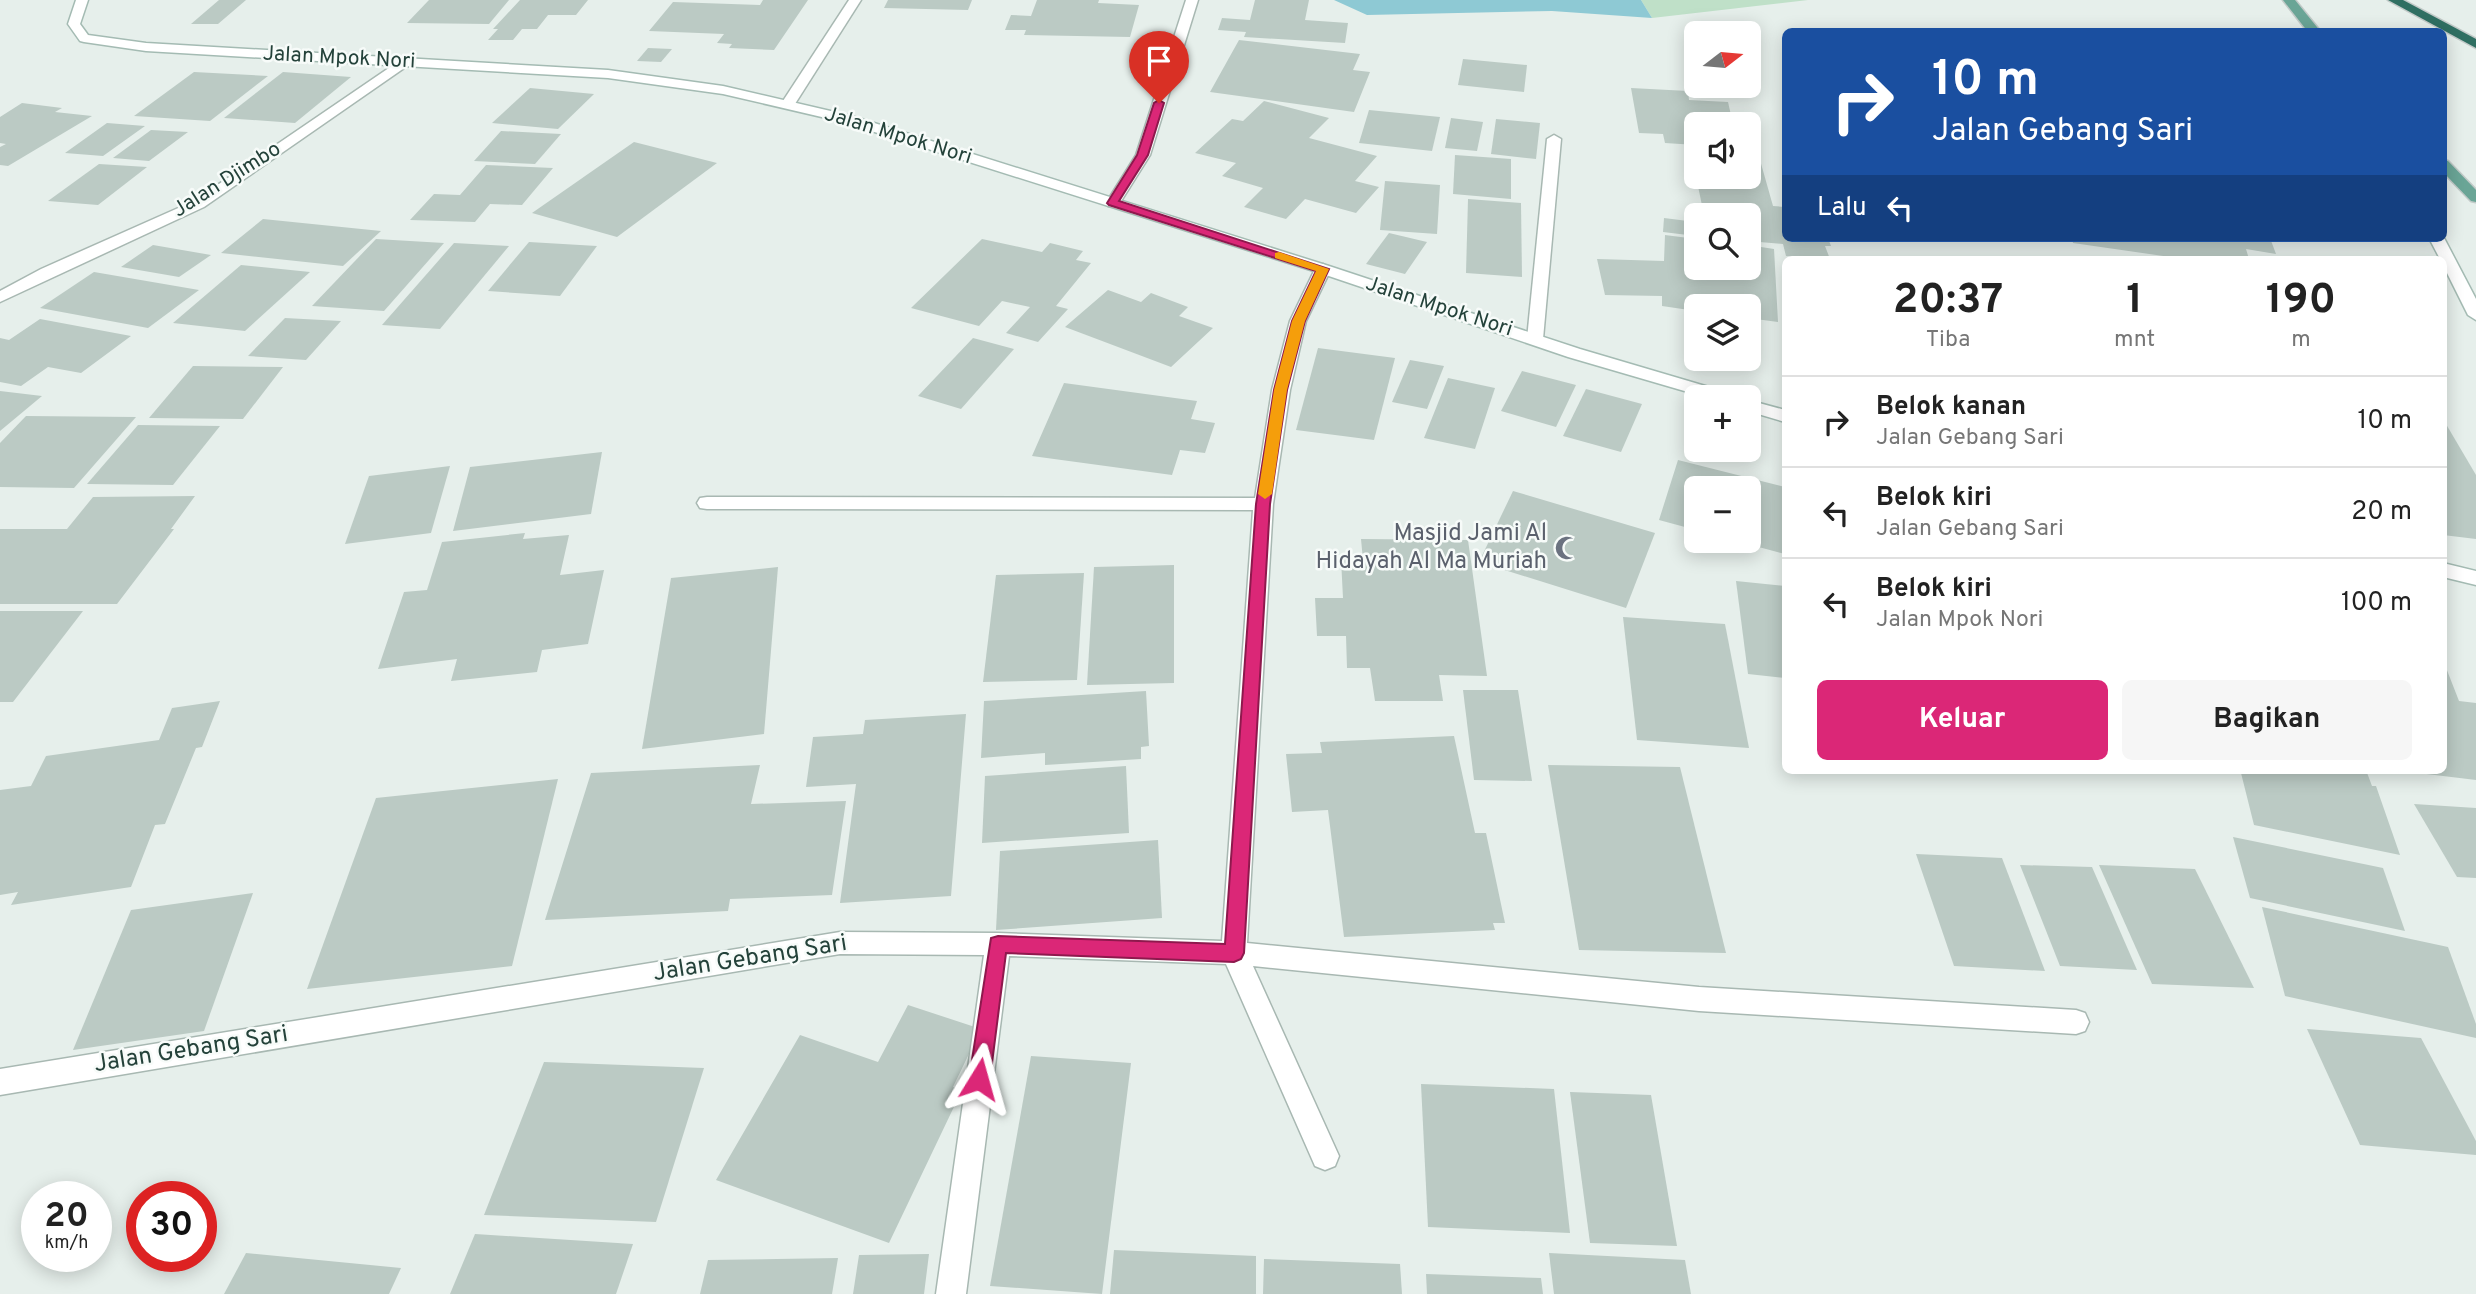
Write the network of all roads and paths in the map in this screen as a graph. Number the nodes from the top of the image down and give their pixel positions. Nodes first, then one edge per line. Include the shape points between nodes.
1 (82, 0) edge
2 (855, 0) edge
3 (1192, 0) edge
4 (2289, 0) edge
5 (2394, 0) edge
6 (2312, 28) edge
7 (2446, 28) edge
8 (2447, 28) edge
9 (2476, 44) edge
10 (405, 61) junction
11 (788, 104) junction
12 (1554, 139) dead end
13 (2447, 168) edge
14 (2476, 198) edge
15 (1113, 203) junction
16 (2447, 258) edge
17 (1323, 269) junction
18 (0, 297) edge
19 (2476, 315) edge
20 (1535, 340) junction
21 (1684, 385) edge
22 (1761, 409) edge
23 (1782, 415) edge
24 (707, 503) dead end
25 (1263, 504) junction
26 (2447, 571) edge
27 (2474, 576) edge
28 (998, 944) junction
29 (1234, 953) junction
30 (2076, 1022) dead end
31 (0, 1082) edge
32 (1325, 1156) dead end
33 (951, 1294) edge

1 - 10 street, Jalan Mpok Nori via 74,24 84,38 166,50
2 - 11 street
3 - 15 street via 1143,155
4 - 6 main road
5 - 7 highway
8 - 9 highway
10 - 11 street, Jalan Mpok Nori via 668,81
10 - 18 street, Jalan Djimbo via 199,204
11 - 15 street, Jalan Mpok Nori
12 - 20 street
13 - 14 main road
15 - 17 street, Jalan Mpok Nori
16 - 19 street
17 - 20 street, Jalan Mpok Nori
17 - 25 street via 1298,321 1289,355
20 - 21 street, Jalan Mpok Nori
22 - 23 street
24 - 25 street
25 - 29 street
26 - 27 street
28 - 29 street, Jalan Gebang Sari
28 - 31 street, Jalan Gebang Sari via 840,943
28 - 33 street
29 - 30 street, Jalan Gebang Sari via 1699,999
29 - 32 street

